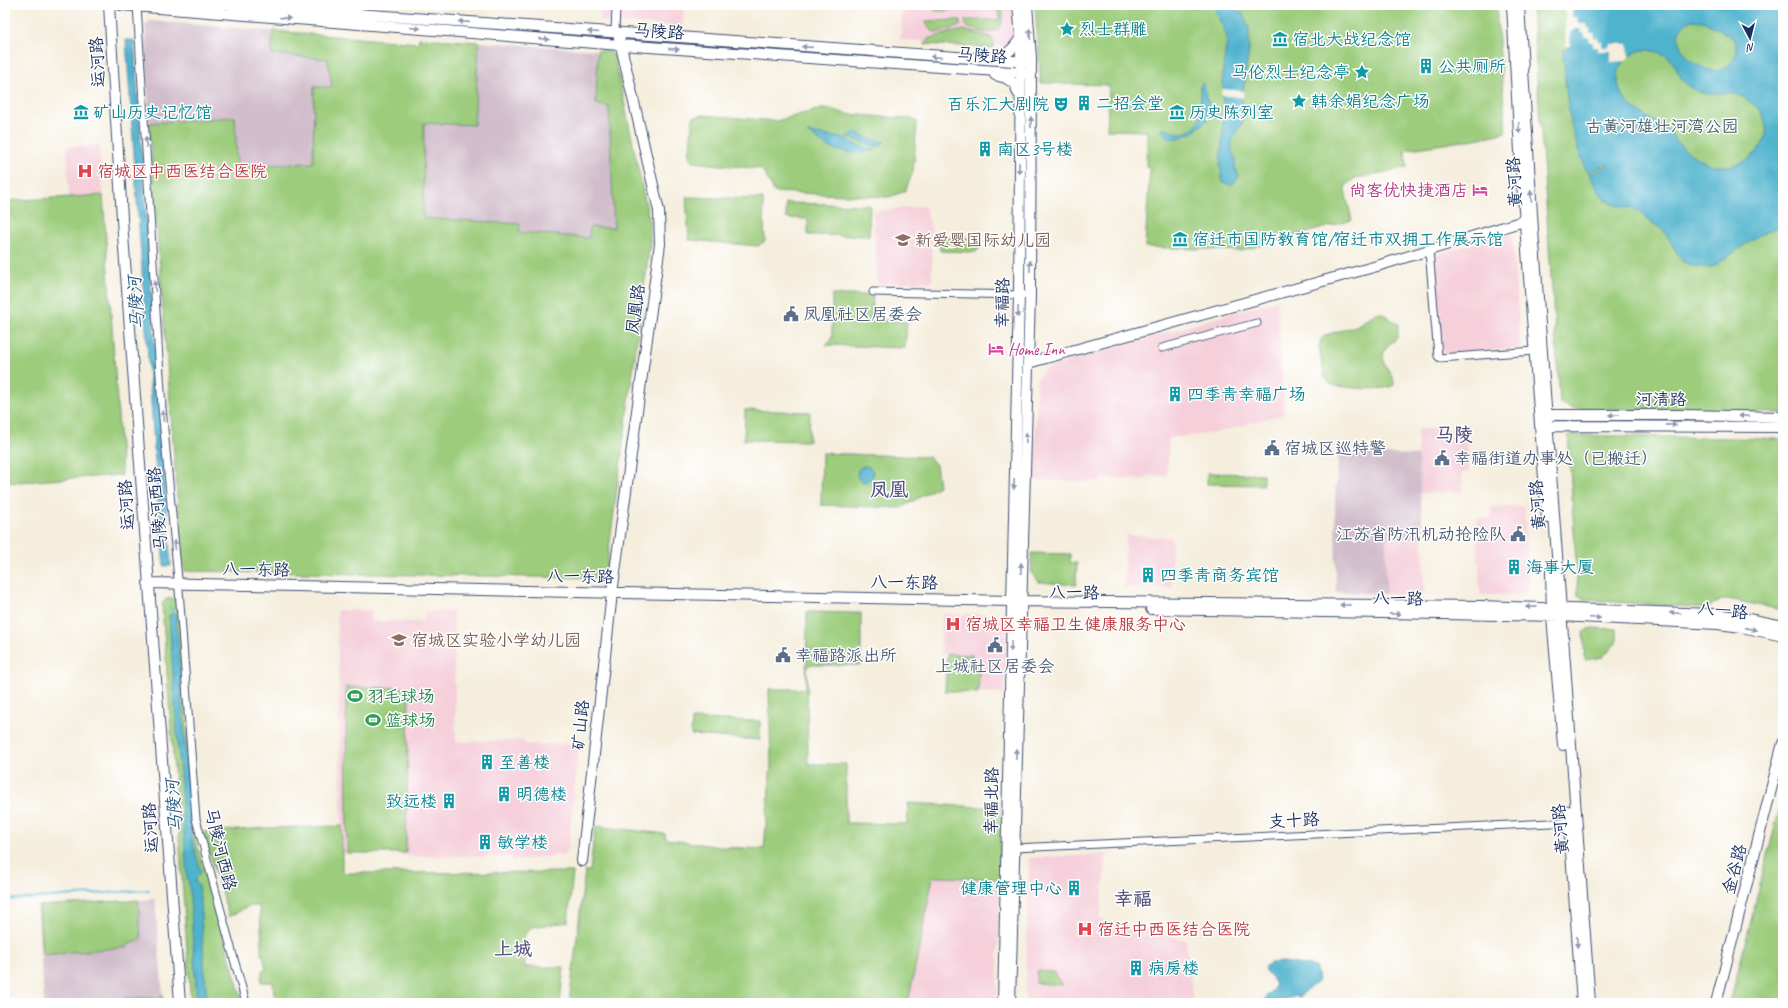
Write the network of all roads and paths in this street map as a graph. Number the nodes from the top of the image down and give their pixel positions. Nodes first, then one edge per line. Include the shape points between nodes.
1 (109, 5) edge
2 (121, 5) edge
3 (233, 5) edge
4 (616, 5) edge
5 (1018, 5) edge
6 (1027, 5) edge
7 (1512, 5) edge
8 (1519, 5) edge
9 (137, 6) edge
10 (616, 33) junction
11 (1021, 37) junction
12 (620, 45) junction
13 (980, 60) junction
14 (1020, 62) junction
15 (1031, 62) junction
16 (980, 71) junction
17 (1020, 73) junction
18 (1031, 74) junction
19 (1020, 104) junction
20 (1528, 220) junction
21 (1429, 250) junction
22 (873, 292) dead end
23 (1019, 295) junction
24 (1030, 295) junction
25 (1256, 323) dead end
26 (1162, 348) dead end
27 (1534, 351) junction
28 (1028, 363) junction
29 (1783, 417) edge
30 (1545, 419) junction
31 (1783, 426) edge
32 (148, 587) junction
33 (179, 587) junction
34 (611, 596) junction
35 (1016, 604) junction
36 (1556, 612) junction
37 (1783, 626) edge
38 (1783, 636) edge
39 (1783, 743) edge
40 (1572, 822) junction
41 (1014, 848) junction
42 (582, 861) dead end
43 (180, 1003) edge
44 (246, 1003) edge
45 (1003, 1003) edge
46 (1010, 1003) edge
47 (1582, 1003) edge
48 (1590, 1003) edge
49 (1716, 1003) edge

1 - 32 main road, 运河路
2 - 9 main road, 马陵路
10 -> 3 main road, 马陵路
4 - 10 street
5 - 11 main road, 幸福路
15 -> 6 main road
7 -> 20 main road, 黄河路
20 -> 8 main road, 黄河路
9 -> 12 main road, 马陵路
33 -> 9 street, 马陵河西路 via 162,408
10 - 12 main road, 凤凰路
13 -> 10 main road, 马陵路
11 - 13 main road via 1013,50
11 - 14 main road, 幸福路
12 -> 16 main road, 马陵路
12 - 34 main road, 凤凰路 via 661,228
13 - 14 main road, 马陵路
14 - 15 main road, 马陵路
14 - 17 main road, 幸福路
15 - 18 main road, 马陵路
16 - 17 main road, 马陵路
16 - 19 main road via 1006,78 1015,84
17 - 18 main road, 马陵路
17 - 19 main road, 幸福路
24 -> 18 main road, 幸福路
19 -> 23 main road, 幸福路
20 - 21 main road
20 - 27 main road, 黄河路
20 - 30 main road, 黄河路
21 - 27 street via 1440,358
21 - 28 main road
22 - 23 street
23 - 24 street
23 -> 35 main road, 幸福路
24 - 28 main road, 幸福路
25 - 26 street
27 - 30 main road, 黄河路
35 -> 28 main road, 幸福路
29 -> 30 main road, 河清路 via 1682,415
30 -> 31 main road, 河清路
30 - 36 main road, 黄河路
32 - 33 main road, 八一东路
32 - 43 main road, 运河路
33 - 34 main road, 八一东路
33 - 44 street, 马陵河西路 via 196,819
34 - 35 main road, 八一东路
34 - 42 main road, 矿山路
35 - 36 main road, 八一路
41 -> 35 main road, 幸福北路
35 -> 45 main road, 幸福北路
37 -> 36 main road, 八一路 via 1738,616 1713,614
36 -> 38 main road, 八一路 via 1718,624
36 - 40 main road, 黄河路
39 - 49 main road, 金谷路
40 - 41 street, 支十路
40 -> 47 main road, 黄河路
40 - 48 main road, 黄河路
41 - 46 main road, 幸福北路

